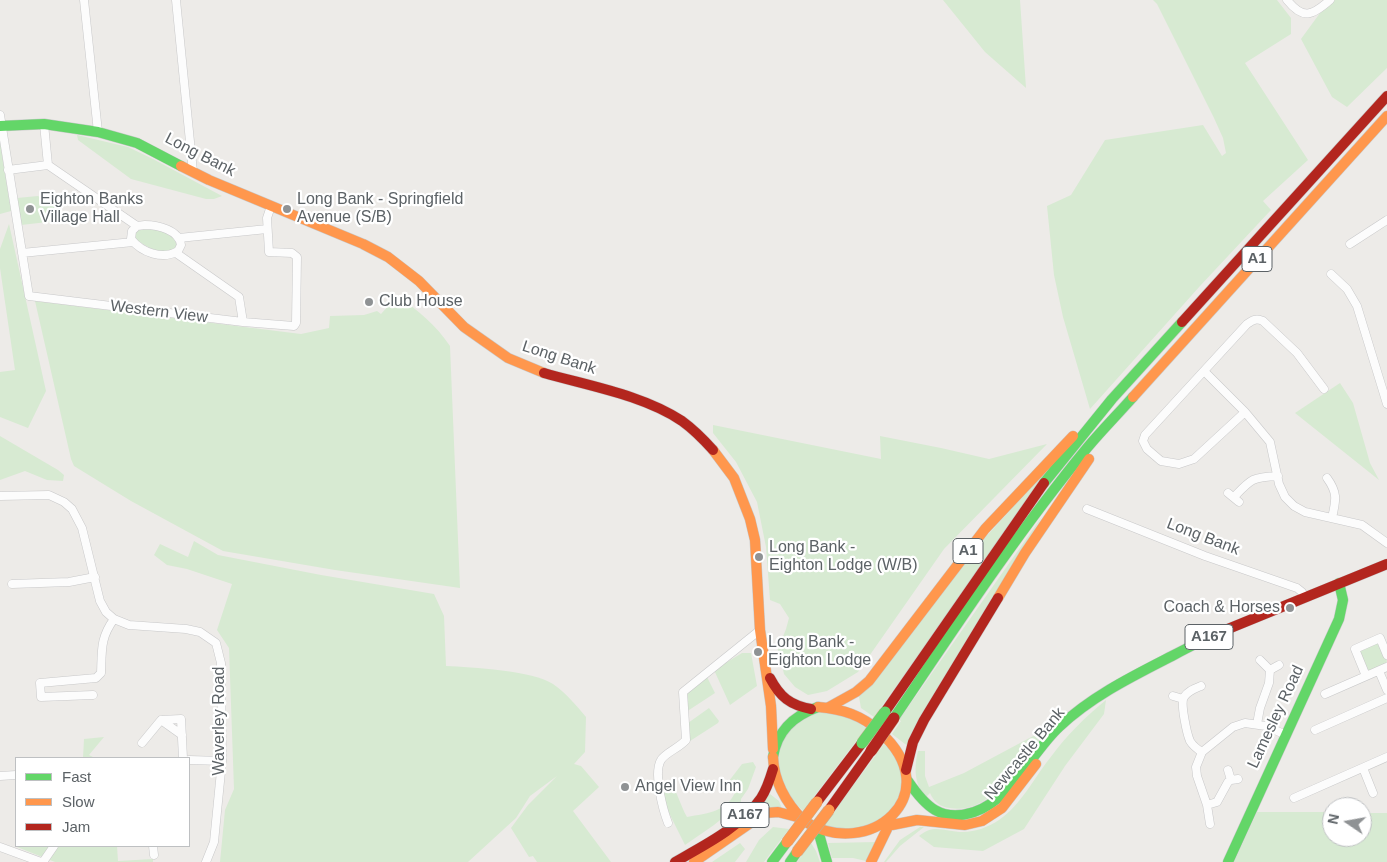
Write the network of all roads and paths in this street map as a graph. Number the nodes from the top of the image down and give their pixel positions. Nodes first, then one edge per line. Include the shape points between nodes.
1 (84, 0) edge
2 (176, 0) edge
3 (1287, 0) edge
4 (1330, 0) edge
5 (1387, 96) edge
6 (1387, 116) edge
7 (0, 123) edge
8 (44, 124) junction
9 (98, 132) junction
10 (48, 165) junction
11 (8, 170) junction
12 (193, 172) junction
13 (271, 206) junction
14 (1387, 220) edge
15 (138, 226) junction
16 (267, 229) junction
17 (179, 238) junction
18 (133, 242) junction
19 (1350, 244) dead end
20 (176, 253) junction
21 (22, 254) junction
22 (1331, 274) dead end
23 (243, 322) junction
24 (1204, 371) junction
25 (1324, 390) dead end
26 (1112, 398) junction
27 (1128, 402) junction
28 (1387, 404) edge
29 (1245, 412) junction
30 (1278, 476) junction
31 (1327, 478) dead end
32 (0, 496) edge
33 (1234, 497) dead end
34 (1086, 509) dead end
35 (1332, 518) junction
36 (1387, 543) edge
37 (1387, 564) edge
38 (95, 578) junction
39 (1339, 583) junction
40 (12, 584) dead end
41 (1304, 597) junction
42 (114, 619) junction
43 (760, 630) junction
44 (1387, 654) edge
45 (1260, 660) dead end
46 (1279, 664) dead end
47 (1387, 667) edge
48 (1270, 670) junction
49 (1379, 670) junction
50 (766, 671) junction
51 (1366, 676) junction
52 (1200, 686) dead end
53 (1387, 690) edge
54 (1325, 694) dead end
55 (93, 695) dead end
56 (1173, 696) dead end
57 (1387, 698) edge
58 (1183, 699) junction
59 (1090, 703) junction
60 (830, 707) junction
61 (811, 709) junction
62 (890, 715) junction
63 (161, 720) junction
64 (1257, 724) junction
65 (1315, 730) dead end
66 (182, 735) junction
67 (1286, 735) junction
68 (142, 743) dead end
69 (866, 747) junction
70 (774, 750) junction
71 (1202, 752) junction
72 (183, 757) edge
73 (1387, 757) edge
74 (190, 760) edge
75 (222, 760) junction
76 (1363, 768) junction
77 (773, 769) junction
78 (1228, 770) dead end
79 (15, 775) edge
80 (907, 775) junction
81 (0, 776) edge
82 (1373, 793) dead end
83 (1294, 798) dead end
84 (1207, 805) junction
85 (801, 818) junction
86 (668, 823) dead end
87 (1210, 824) dead end
88 (889, 827) junction
89 (819, 834) junction
90 (0, 847) edge
91 (53, 847) edge
92 (153, 847) edge
93 (154, 855) dead end
94 (21, 859) edge
95 (42, 862) edge
96 (206, 862) edge
97 (675, 862) edge
98 (694, 862) edge
99 (772, 862) edge
100 (790, 862) edge
101 (827, 862) edge
102 (871, 862) edge
103 (1228, 862) edge

1 - 9 street
2 - 12 street
3 - 4 street via 1296,11 1306,14 1316,12
5 - 26 main road, A1
6 - 27 main road, A1
7 - 8 main road, Long Bank
7 - 11 street
8 - 9 main road, Long Bank
8 - 10 street
9 - 12 main road, Long Bank via 137,143
10 - 11 street
10 - 15 street
11 - 21 street
12 - 13 main road, Long Bank
13 - 16 street
13 - 43 main road, Long Bank via 388,257 419,281 464,327 508,358 540,372 642,401 682,421 703,439 734,478 750,519 755,540
14 - 19 street
15 - 17 street via 158,226
15 - 18 street via 130,235
16 - 17 street
16 - 23 street, Western View via 268,252 292,253 297,257 296,323 289,327
17 - 20 street via 181,245
18 - 20 street via 155,254
18 - 21 street
20 - 23 street via 239,297
21 - 23 street, Western View via 29,296
22 - 28 street via 1348,289 1357,306
24 - 25 street via 1247,324 1258,319 1297,353
24 - 29 street
24 - 29 street via 1145,435 1143,441 1147,449 1161,462 1179,464 1194,459
26 - 60 main road, A1 via 985,529 863,687
26 - 62 main road, A1 via 1043,484
27 - 62 main road, A1 via 1055,488
27 - 80 main road, A1 via 1025,553 929,712 913,742
29 - 30 street via 1270,442
30 - 33 street via 1249,481
30 - 35 street via 1285,497 1294,506
31 - 35 street via 1336,494
32 - 38 street via 40,494 64,502 82,528
34 - 41 street, Long Bank via 1204,556 1297,588
35 - 36 street via 1362,525
37 - 39 main road, Newcastle Bank / A167
38 - 40 street
38 - 42 street via 100,601
39 - 41 main road, Newcastle Bank / A167
39 - 67 main road, Lamesley Road via 1343,596 1341,613
41 - 59 main road, Newcastle Bank / A167 via 1172,655 1126,679
42 - 55 street via 102,643 101,673 96,678 40,682 41,697
42 - 75 street, Waverley Road via 129,625 200,632 216,643 221,663
43 - 50 main road, Long Bank
43 - 86 street via 683,692 686,740 661,759 659,766 659,794
44 - 51 street via 1380,638 1355,649
45 - 48 street
46 - 48 street
47 - 49 street
48 - 64 street via 1270,682
49 - 51 street
49 - 53 street
50 - 61 main road, Long Bank via 787,702
50 - 70 main road, Long Bank
51 - 54 street
52 - 58 street
56 - 58 street
57 - 65 street
58 - 71 street via 1190,741
59 - 80 main road, Newcastle Bank / A167 via 1059,727 1001,795 979,811 964,815 938,812 922,801
59 - 88 main road, Newcastle Bank / A167 via 1052,744 1009,801 989,818 966,825 917,820
60 - 61 main road, A167
60 - 80 main road, A167 via 855,714 878,730 895,747
61 - 70 main road, A167 via 795,717 783,729
62 - 69 main road, A1, bridge
63 - 66 street
63 - 66 street via 181,718
63 - 68 street
64 - 67 street
64 - 71 street via 1233,727
66 - 72 street
67 - 103 main road, Lamesley Road
69 - 99 main road, A1, bridge via 817,802
69 - 100 main road, A1, bridge via 828,810
70 - 77 main road, A167
71 - 84 street via 1196,767
73 - 76 street
74 - 75 street
75 - 96 street, Waverley Road via 214,842
76 - 82 street
76 - 83 street
77 - 85 main road, A167 via 783,795
77 - 97 main road, A167 via 766,790 750,812
78 - 84 street via 1234,780 1217,802
79 - 81 street
80 - 88 main road via 905,801
84 - 87 street
85 - 89 main road, A167
85 - 98 main road, A167 via 778,812 765,814
88 - 89 main road, A167 via 856,842
88 - 102 main road
89 - 101 main road
90 - 94 street
91 - 95 street
92 - 93 street
94 - 95 street

